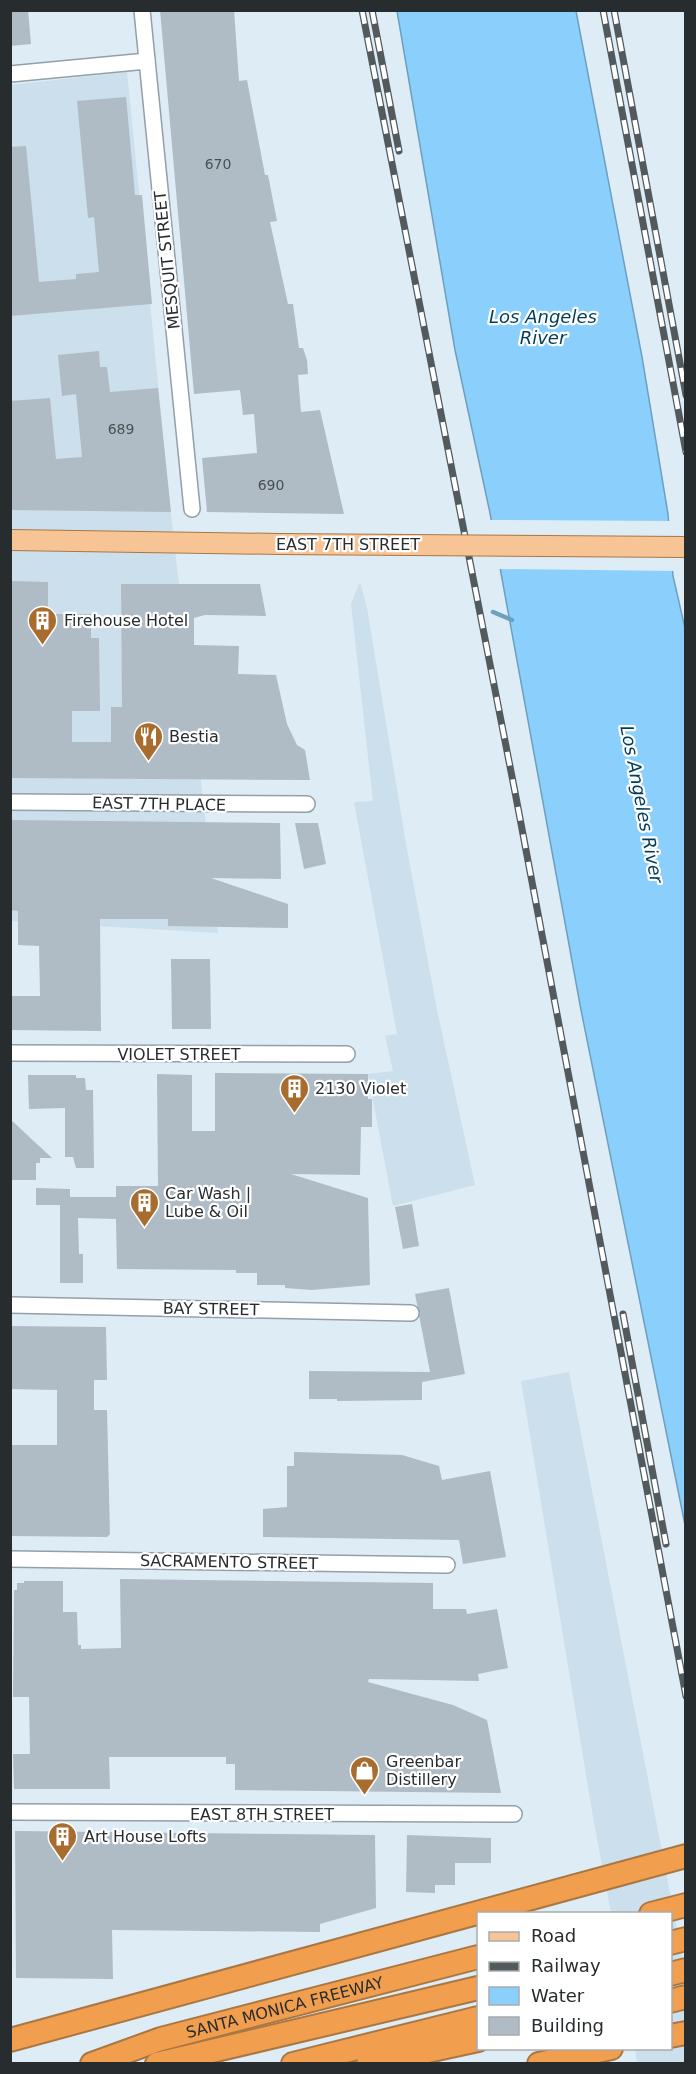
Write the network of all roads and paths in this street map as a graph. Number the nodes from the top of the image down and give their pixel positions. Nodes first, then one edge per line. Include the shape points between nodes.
1 (142, 10) edge
2 (147, 61) junction
3 (10, 74) edge
4 (192, 509) dead end
5 (10, 540) edge
6 (686, 547) edge
7 (10, 802) edge
8 (307, 804) dead end
9 (10, 1053) edge
10 (347, 1054) dead end
11 (10, 1305) edge
12 (411, 1313) dead end
13 (10, 1559) edge
14 (447, 1566) dead end
15 (10, 1812) edge
16 (514, 1814) dead end
17 (686, 1858) edge
18 (686, 1905) edge
19 (482, 1912) edge
20 (659, 1912) edge
21 (477, 1913) edge
22 (477, 1957) edge
23 (477, 1988) edge
24 (144, 2005) junction
25 (477, 2018) edge
26 (10, 2040) edge
27 (477, 2040) edge
28 (10, 2049) edge
29 (606, 2050) edge
30 (92, 2064) edge
31 (157, 2064) edge
32 (292, 2064) edge
33 (368, 2064) edge
34 (539, 2064) edge

1 - 2 street, MESQUIT STREET
2 - 3 street
2 - 4 street, MESQUIT STREET
5 - 6 main road, EAST 7TH STREET, bridge
7 - 8 street, EAST 7TH PLACE
9 - 10 street, VIOLET STREET
11 - 12 street, BAY STREET
13 - 14 street, SACRAMENTO STREET
15 - 16 street, EAST 8TH STREET
17 - 19 highway
18 - 20 highway
21 - 24 highway
22 - 30 highway, SANTA MONICA FREEWAY via 161,2038
23 - 31 highway
24 - 26 highway
24 - 28 highway
25 - 32 highway
27 - 33 highway
29 - 34 highway

